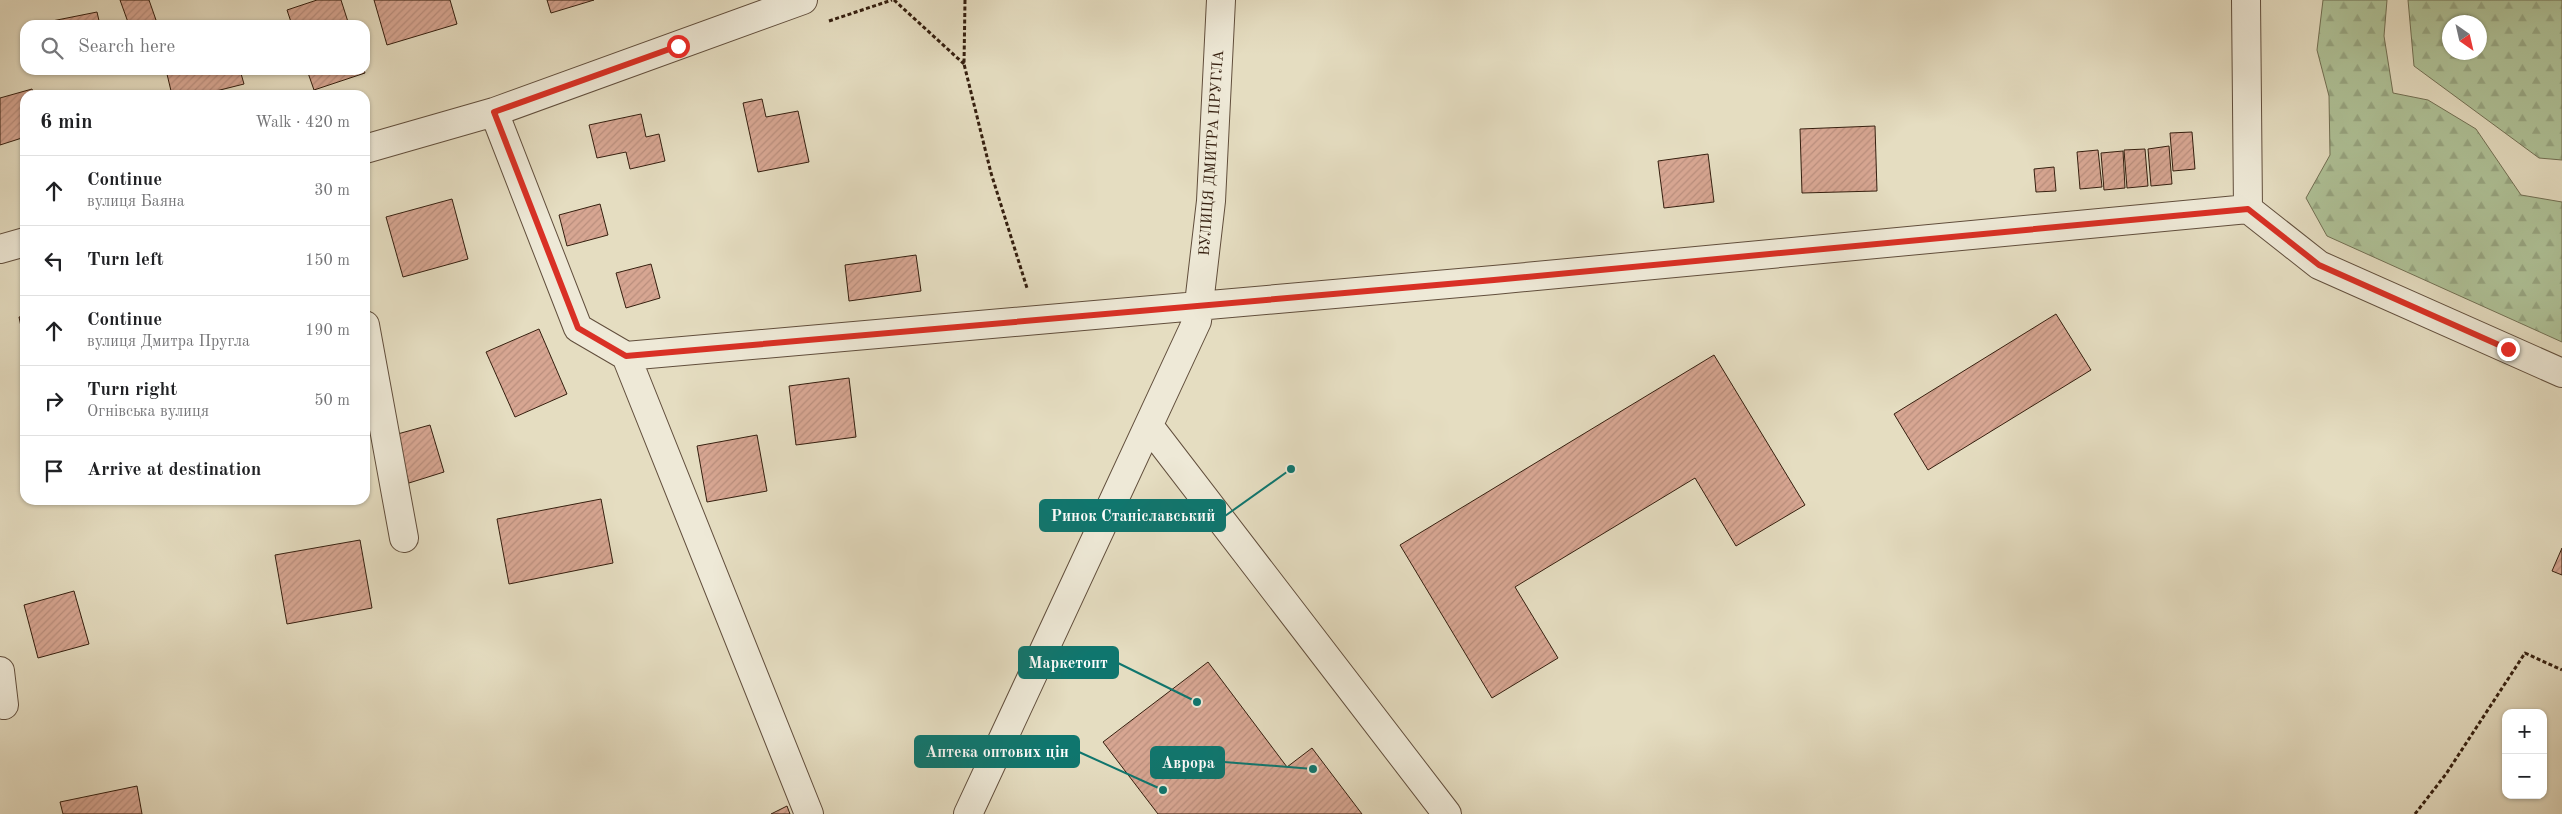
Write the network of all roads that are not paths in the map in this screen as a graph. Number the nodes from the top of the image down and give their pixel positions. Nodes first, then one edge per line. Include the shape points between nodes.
1 (803, 0) edge
2 (1221, 0) edge
3 (2246, 0) edge
4 (494, 112) junction
5 (370, 147) edge
6 (2248, 209) junction
7 (20, 243) edge
8 (0, 248) edge
9 (1199, 305) junction
10 (370, 352) edge
11 (626, 356) junction
12 (2562, 373) edge
13 (1149, 426) junction
14 (404, 538) dead end
15 (0, 671) edge
16 (4, 705) dead end
17 (809, 814) edge
18 (968, 814) edge
19 (1447, 814) edge

1 - 4 street
2 - 9 street, ВУЛИЦЯ ДМИТРА ПРУГЛА via 1211,200
3 - 6 street
4 - 5 street
4 - 11 street via 578,328
6 - 9 street via 1504,280
6 - 12 street via 2319,265
7 - 8 street
9 - 11 street
9 - 13 street, ВУЛИЦЯ ДМИТРА ПРУГЛА via 1197,321
10 - 14 street
11 - 17 street
13 - 18 street, ВУЛИЦЯ ДМИТРА ПРУГЛА
13 - 19 street
15 - 16 street

